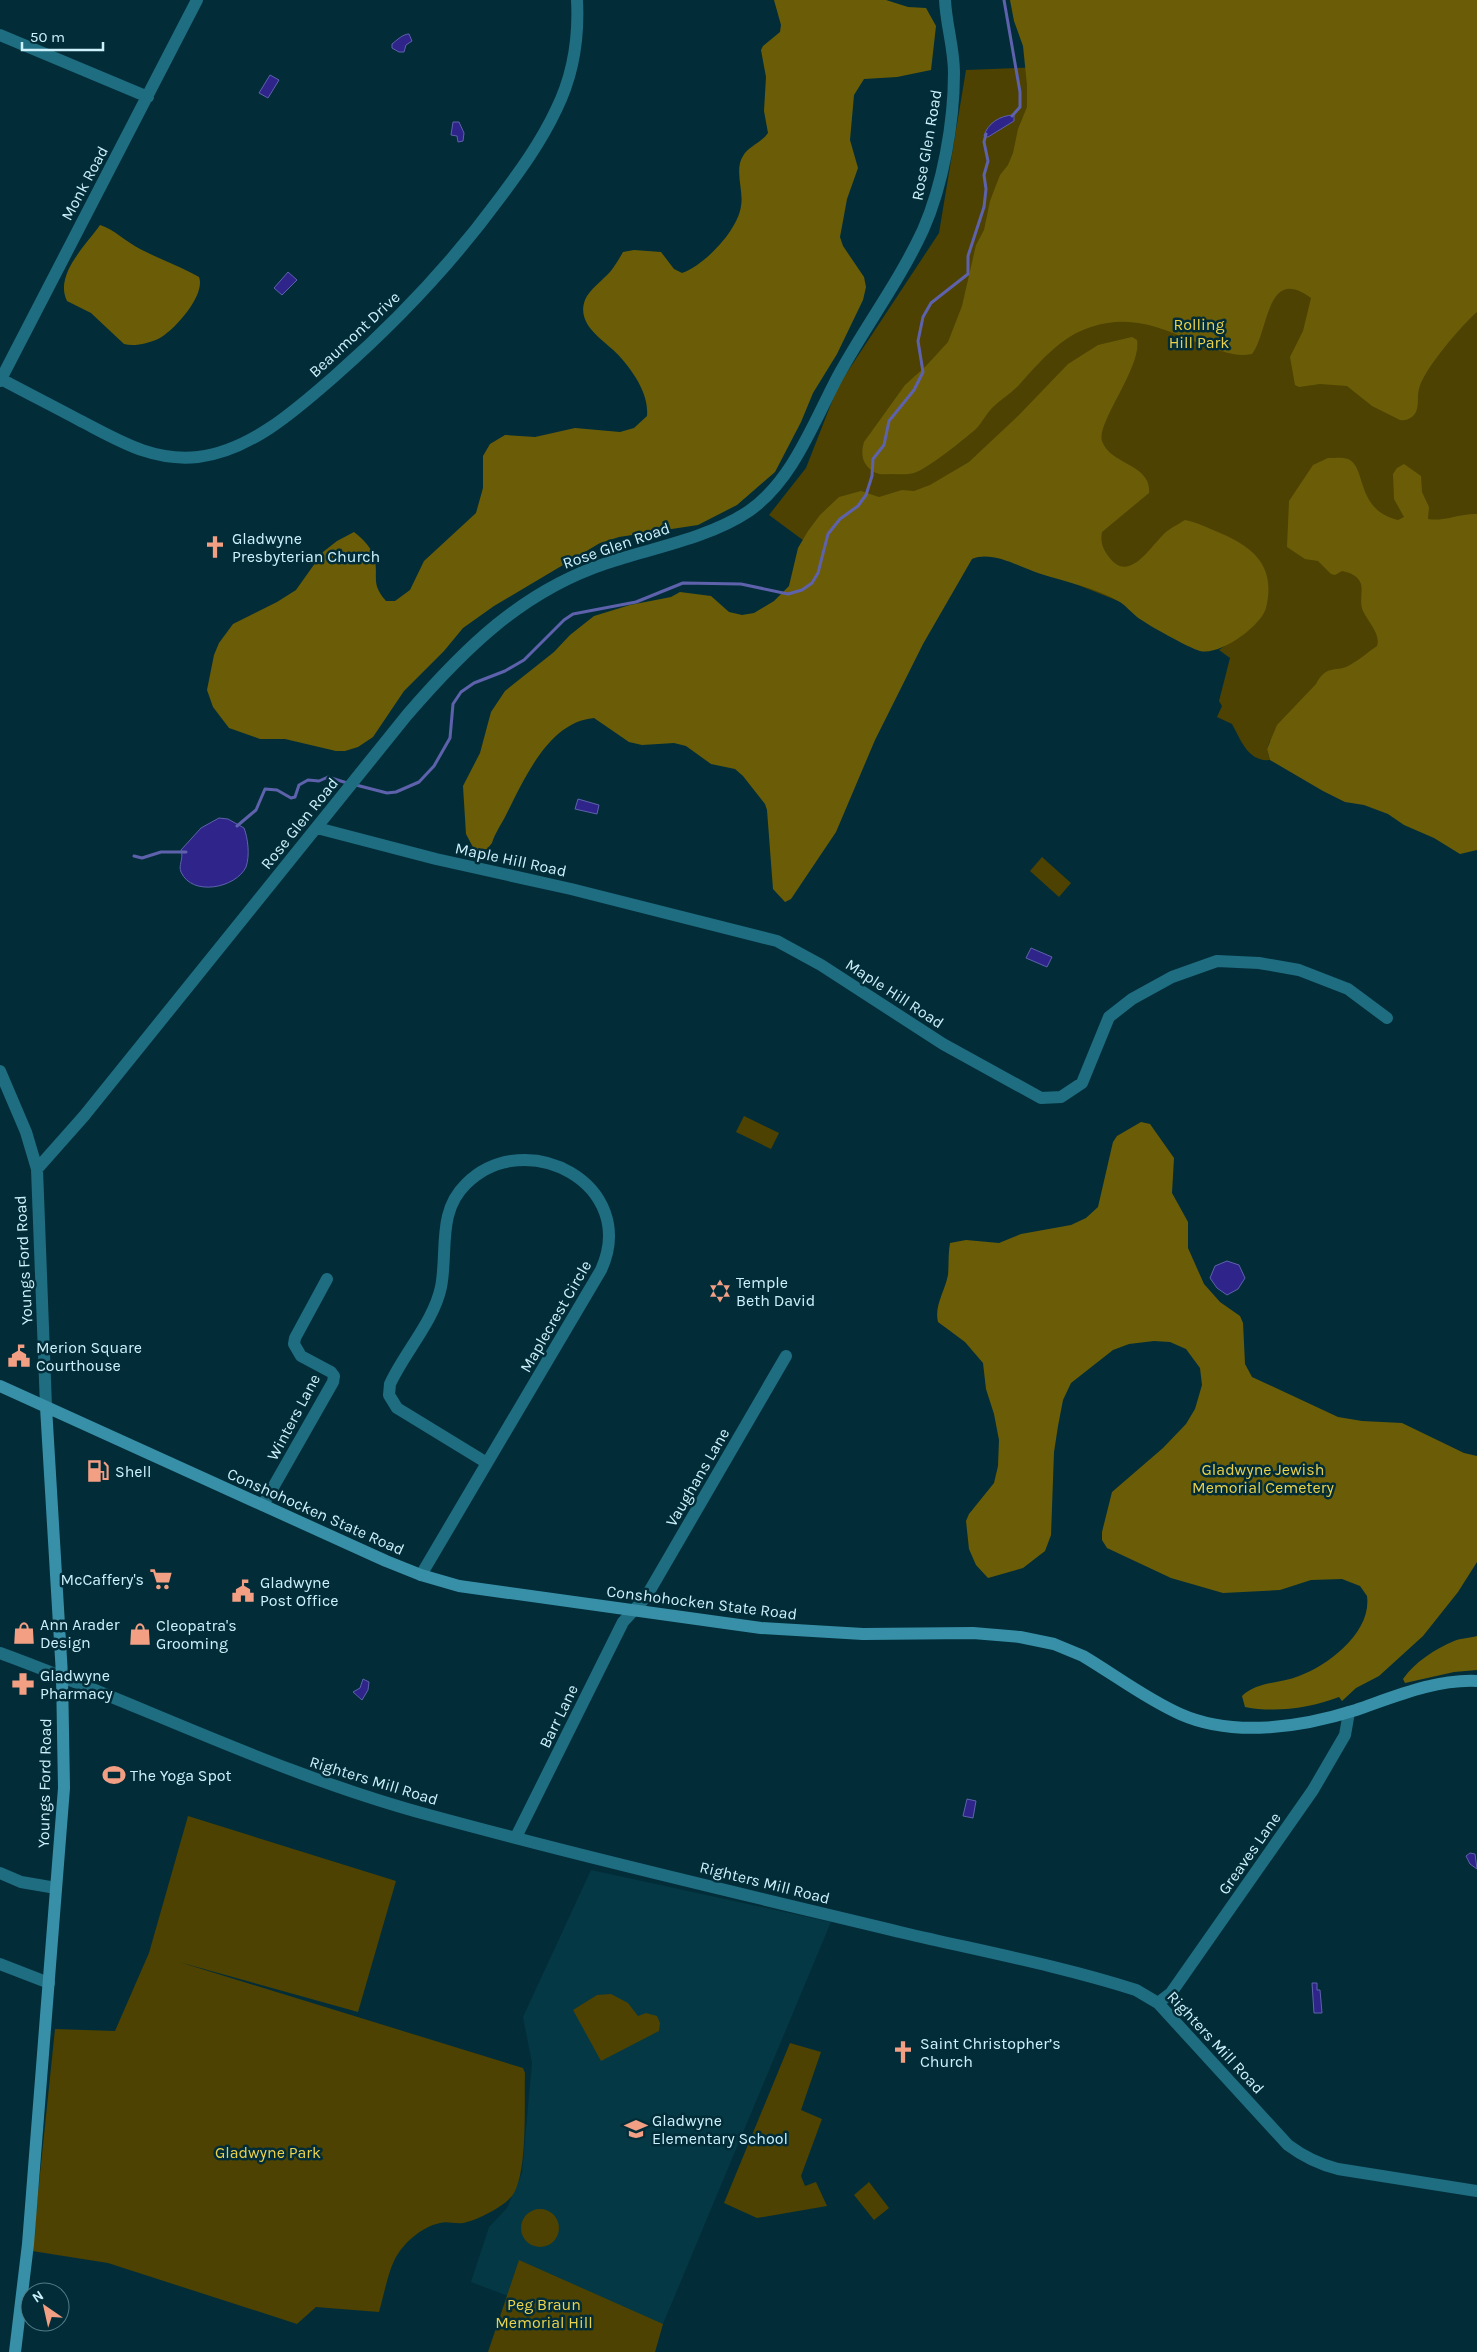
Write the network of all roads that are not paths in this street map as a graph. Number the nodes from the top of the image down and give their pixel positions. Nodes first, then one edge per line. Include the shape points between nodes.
1 (197, 0) edge
2 (577, 0) edge
3 (945, 0) edge
4 (0, 35) edge
5 (148, 97) junction
6 (0, 380) edge
7 (317, 828) junction
8 (1386, 1018) dead end
9 (0, 1071) edge
10 (36, 1169) junction
11 (327, 1279) dead end
12 (786, 1356) dead end
13 (0, 1386) edge
14 (46, 1407) junction
15 (487, 1463) junction
16 (263, 1505) junction
17 (421, 1575) junction
18 (632, 1611) junction
19 (0, 1653) edge
20 (62, 1675) junction
21 (1477, 1681) edge
22 (1349, 1712) junction
23 (516, 1837) junction
24 (0, 1873) edge
25 (56, 1888) junction
26 (0, 1964) edge
27 (49, 1983) junction
28 (1158, 2003) junction
29 (1477, 2191) edge
30 (15, 2352) edge

1 - 5 street, Monk Road
2 - 6 street, Beaumont Drive via 575,51 564,91 546,130 512,182 451,260 393,322 320,389 270,427 222,451 198,457 158,455 132,448
3 - 7 street, Rose Glen Road via 953,52 952,103 930,213 913,251 853,349 778,484 735,520 582,572 536,595 480,636 445,671
4 - 5 street
5 - 6 street, Monk Road
7 - 8 street, Maple Hill Road via 778,941 943,1044 1041,1098 1061,1097 1082,1083 1109,1018 1132,999 1172,977 1217,961 1259,963 1299,970 1348,989
7 - 10 street, Rose Glen Road via 84,1116
9 - 10 street, Youngs Ford Road via 26,1132
10 - 14 street, Youngs Ford Road
11 - 16 street, Winters Lane via 294,1344 301,1356 331,1372 333,1382
12 - 18 street, Vaughans Lane via 646,1597
13 - 14 main road, Conshohocken State Road
14 - 16 main road, Conshohocken State Road
14 - 20 main road, Youngs Ford Road
15 - 15 street, Maplecrest Circle via 402,1412 391,1399 390,1384 438,1296 446,1221 458,1193 472,1178 498,1164 517,1160 539,1162 573,1174 594,1191 607,1216 610,1244 601,1270
15 - 17 street, Maplecrest Circle
16 - 17 main road, Conshohocken State Road
17 - 18 main road, Conshohocken State Road via 480,1590
18 - 22 main road, Conshohocken State Road via 761,1628 863,1634 972,1633 1037,1640 1082,1656 1180,1714 1217,1724 1250,1727 1286,1725
18 - 23 street, Barr Lane via 622,1622
19 - 20 street, Righters Mill Road
20 - 23 street, Righters Mill Road via 215,1742 336,1788
20 - 25 main road, Youngs Ford Road via 64,1788
21 - 22 main road, Conshohocken State Road via 1444,1683
22 - 28 street, Greaves Lane via 1345,1735 1313,1790 1171,1993
23 - 28 street, Righters Mill Road via 1120,1985
24 - 25 street via 21,1882
25 - 27 main road, Youngs Ford Road
26 - 27 street
27 - 30 main road, Youngs Ford Road via 28,2244
28 - 29 street, Righters Mill Road via 1288,2145 1303,2156 1320,2165 1338,2169

